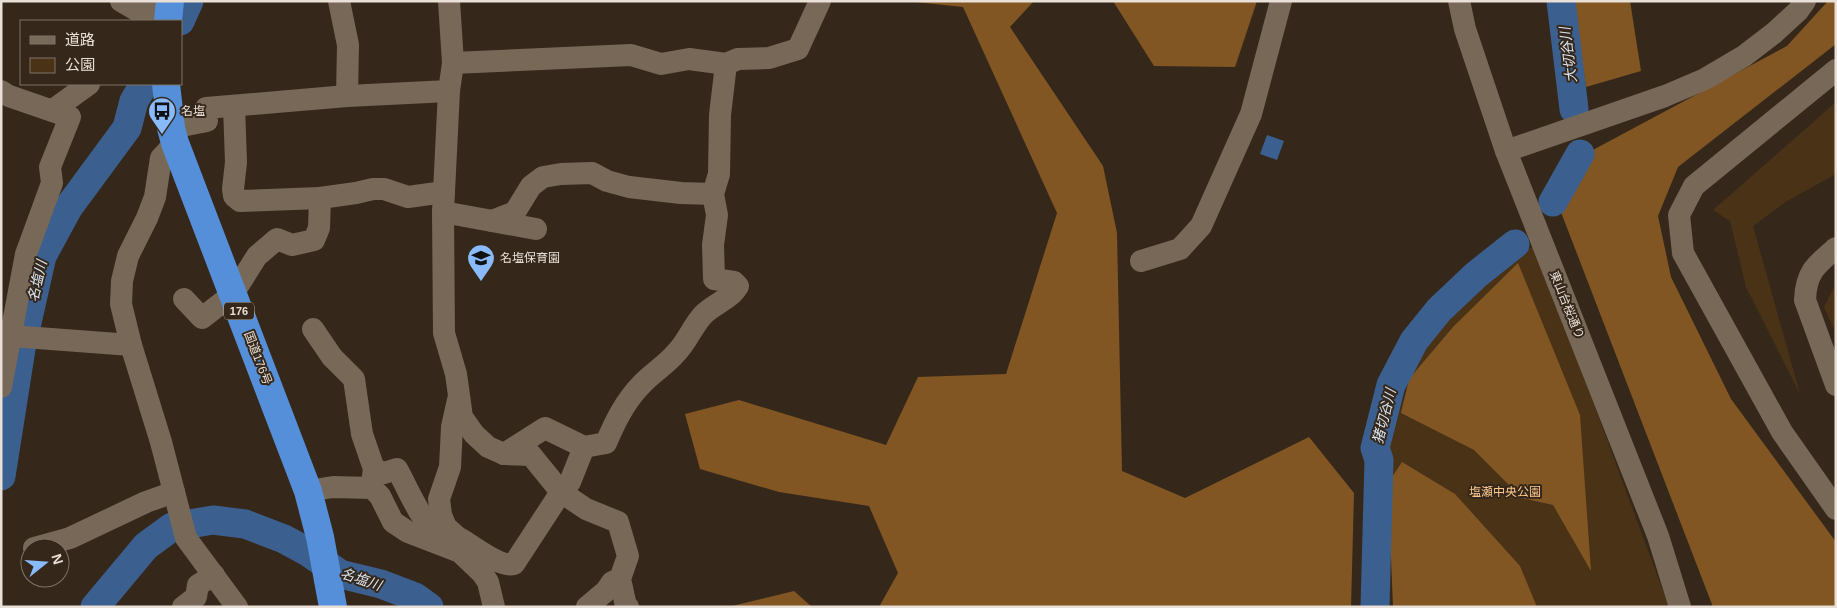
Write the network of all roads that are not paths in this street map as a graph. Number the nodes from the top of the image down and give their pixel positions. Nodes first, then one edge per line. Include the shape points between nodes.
1 (121, 1) edge
2 (339, 1) edge
3 (449, 1) edge
4 (820, 1) edge
5 (1281, 1) edge
6 (1459, 1) edge
7 (1804, 1) edge
8 (158, 14) edge
9 (454, 63) junction
10 (726, 64) junction
11 (1836, 70) edge
12 (88, 85) edge
13 (166, 85) edge
14 (1, 91) edge
15 (449, 91) junction
16 (347, 96) junction
17 (234, 106) junction
18 (52, 110) junction
19 (173, 136) junction
20 (1506, 151) junction
21 (712, 194) junction
22 (320, 198) junction
23 (444, 202) junction
24 (492, 221) junction
25 (536, 229) dead end
26 (1836, 248) edge
27 (1142, 261) dead end
28 (233, 294) junction
29 (184, 299) dead end
30 (313, 329) dead end
31 (7, 344) edge
32 (131, 344) junction
33 (1836, 385) edge
34 (1, 388) edge
35 (459, 396) junction
36 (584, 447) junction
37 (504, 454) junction
38 (373, 478) junction
39 (308, 491) junction
40 (561, 492) junction
41 (1833, 499) edge
42 (176, 502) junction
43 (456, 536) junction
44 (70, 538) edge
45 (214, 576) junction
46 (620, 578) junction
47 (183, 607) edge
48 (237, 607) edge
49 (333, 607) edge
50 (494, 607) edge
51 (587, 607) edge
52 (628, 607) edge
53 (1680, 607) edge

1 - 8 street via 138,11
2 - 16 street via 348,45
3 - 9 street
4 - 10 street via 798,49 769,58 738,58
5 - 27 street via 1251,114 1201,226 1180,249
6 - 20 street, 東山台桜通り via 1465,29
7 - 20 street via 1774,33 1705,79
9 - 10 street via 630,55 661,64 689,59
9 - 15 street
10 - 21 street via 720,115 719,174
11 - 41 street via 1694,186 1679,215 1683,253 1782,432
12 - 18 street
13 - 19 highway, 国道176号 / 176
14 - 18 street
15 - 16 street
15 - 23 street
16 - 17 street
17 - 19 street via 206,108 207,120
17 - 22 street via 234,196 240,201
18 - 31 street via 70,117 50,167 52,183 26,254
19 - 28 highway, 国道176号 / 176
19 - 32 street via 161,158 155,197 128,256 122,281 122,304
20 - 53 street, 東山台桜通り via 1654,527
21 - 24 street via 629,187 592,173 561,174 543,177 531,186 515,212
21 - 36 street via 717,216 713,245 714,279 734,282 738,286 734,293 704,314 677,353 641,384 614,423 606,443
22 - 23 street via 384,189 408,197
22 - 28 street via 319,228 314,240 292,245 278,239 257,256
23 - 24 street
23 - 35 street via 444,333
24 - 25 street
26 - 33 street via 1812,268 1805,300
28 - 29 street via 202,318
28 - 39 highway, 国道176号 / 176
30 - 38 street via 332,357 354,380
31 - 32 street
31 - 34 street
32 - 42 street
35 - 37 street via 462,417 474,434 488,447
35 - 43 street via 452,428 450,468 439,499 446,527
36 - 37 street via 545,428
36 - 40 street via 570,482
37 - 40 street via 531,455
38 - 39 street
38 - 43 street via 397,469 434,530
38 - 50 street via 393,522 408,532 460,552 488,582
39 - 49 highway, 国道176号 / 176
40 - 43 street via 514,564 482,554
40 - 46 street via 586,508 618,522 628,556
42 - 44 street via 146,502
42 - 45 street via 186,538
45 - 47 street via 198,585 196,598
45 - 48 street
46 - 51 street
46 - 52 street

